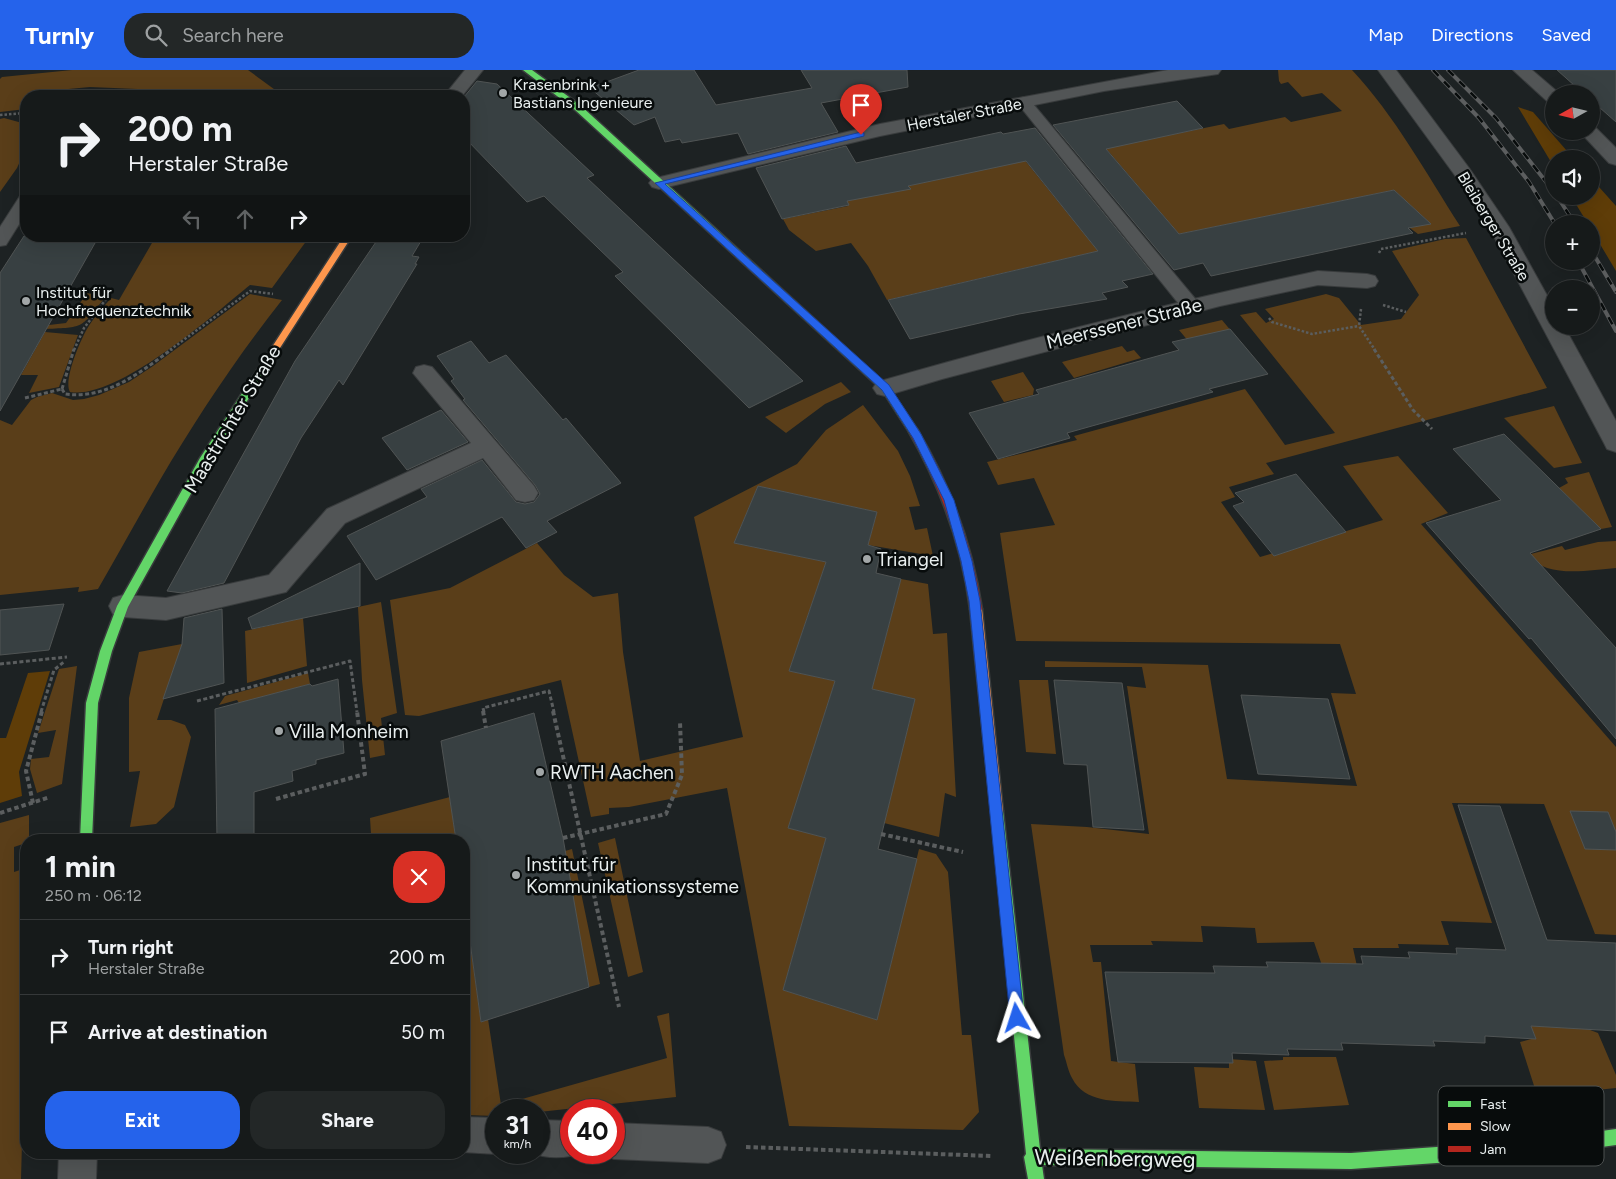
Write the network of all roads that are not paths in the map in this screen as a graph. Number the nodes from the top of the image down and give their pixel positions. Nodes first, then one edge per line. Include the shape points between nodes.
1 (474, 70) edge
2 (527, 70) edge
3 (1212, 70) edge
4 (1387, 70) edge
5 (1522, 70) edge
6 (458, 90) edge
7 (1545, 90) edge
8 (1024, 102) junction
9 (1597, 140) edge
10 (1616, 159) edge
11 (659, 183) junction
12 (20, 209) edge
13 (0, 241) edge
14 (344, 242) edge
15 (1367, 281) road end
16 (1190, 306) junction
17 (424, 373) dead end
18 (885, 388) junction
19 (1616, 443) edge
20 (487, 446) junction
21 (526, 493) dead end
22 (123, 606) junction
23 (86, 834) edge
24 (470, 1135) edge
25 (485, 1136) edge
26 (625, 1141) edge
27 (708, 1145) road end
28 (1438, 1155) edge
29 (1032, 1157) junction
30 (78, 1159) edge
31 (77, 1179) edge
32 (1036, 1179) edge

1 - 6 street
2 - 11 street via 577,107
3 - 8 street, Herstaler Straße
4 - 19 street, Bleiberger Straße via 1498,227
5 - 7 street
8 - 11 street, Herstaler Straße via 880,130
8 - 16 lane
9 - 10 street
11 - 18 street
12 - 13 lane
14 - 22 street, Maastrichter Straße via 204,462
15 - 16 street, Meerssener Straße via 1318,278
16 - 18 street, Meerssener Straße
17 - 20 street
18 - 29 street via 917,436 949,500 975,601
20 - 21 street
20 - 22 street via 336,516 277,584 166,610
22 - 23 street, Maastrichter Straße via 92,703
24 - 25 street
26 - 27 street
28 - 29 street, Weißenbergweg via 1351,1161
29 - 32 street
30 - 31 street

